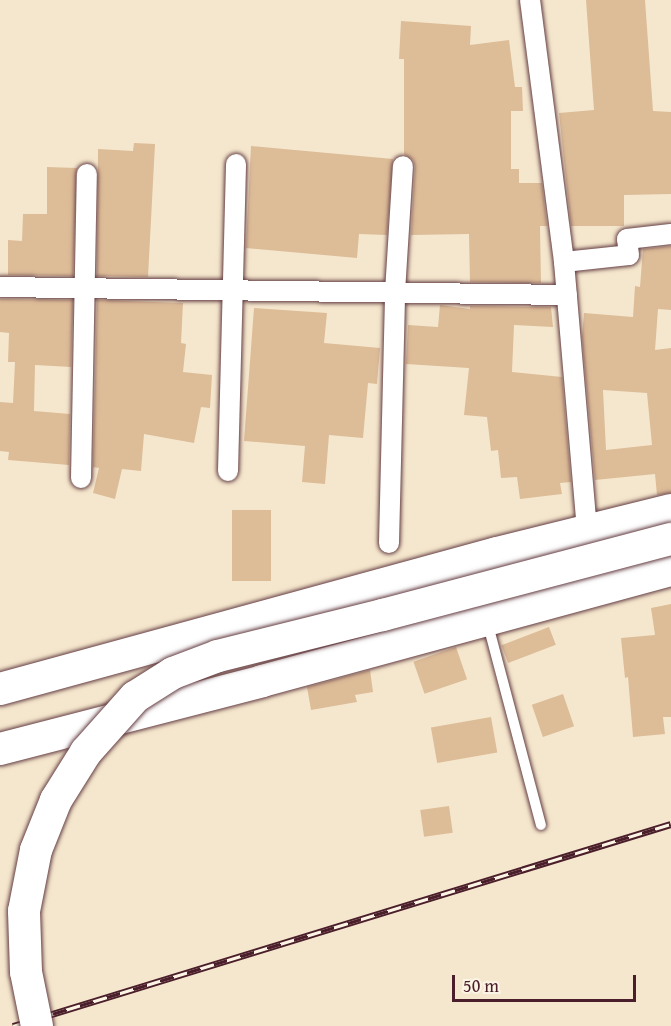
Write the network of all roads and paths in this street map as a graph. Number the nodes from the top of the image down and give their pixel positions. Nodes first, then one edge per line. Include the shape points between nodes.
1 (530, 0) edge
2 (236, 164) dead end
3 (403, 166) dead end
4 (87, 174) dead end
5 (671, 234) edge
6 (564, 262) junction
7 (84, 286) junction
8 (0, 287) edge
9 (234, 289) junction
10 (395, 292) junction
11 (567, 295) junction
12 (228, 471) dead end
13 (81, 478) dead end
14 (671, 510) edge
15 (587, 530) junction
16 (671, 539) edge
17 (389, 543) dead end
18 (671, 570) edge
19 (486, 621) junction
20 (0, 689) edge
21 (0, 749) edge
22 (541, 825) dead end
23 (38, 1026) edge

1 - 6 street
2 - 9 street
3 - 10 street
4 - 7 street
5 - 6 street via 627,239 629,255
6 - 11 street
7 - 8 street
7 - 9 street
7 - 13 street
9 - 10 street
9 - 12 street
10 - 11 street
10 - 17 street
11 - 15 street
14 - 15 main road
15 - 20 main road
16 - 23 main road, bridge via 218,656 173,673 135,697 86,752 56,800 36,850 24,911 26,972
18 - 19 main road
19 - 21 main road
19 - 22 lane

